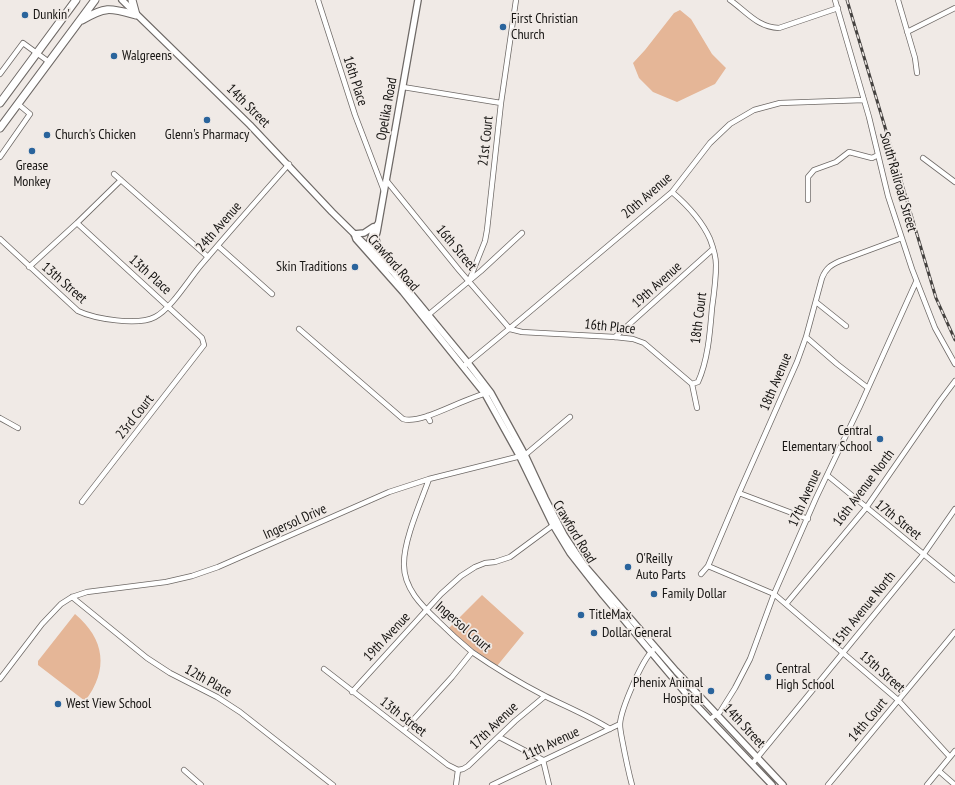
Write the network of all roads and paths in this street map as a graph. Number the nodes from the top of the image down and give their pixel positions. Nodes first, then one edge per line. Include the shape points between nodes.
1 (95, 0) edge
2 (122, 0) edge
3 (132, 0) edge
4 (318, 0) edge
5 (418, 0) edge
6 (516, 0) edge
7 (730, 0) edge
8 (835, 0) edge
9 (898, 0) edge
10 (74, 1) edge
11 (838, 8) junction
12 (955, 8) edge
13 (136, 15) junction
14 (79, 22) junction
15 (906, 32) junction
16 (37, 53) junction
17 (49, 62) junction
18 (917, 73) dead end
19 (0, 74) edge
20 (403, 87) junction
21 (864, 100) junction
22 (0, 103) edge
23 (501, 103) junction
24 (18, 104) junction
25 (0, 128) edge
26 (878, 155) junction
27 (0, 157) edge
28 (923, 158) dead end
29 (289, 164) junction
30 (114, 174) dead end
31 (121, 180) junction
32 (386, 180) junction
33 (955, 182) edge
34 (384, 191) junction
35 (672, 192) junction
36 (808, 200) dead end
37 (77, 223) junction
38 (378, 223) junction
39 (522, 233) dead end
40 (354, 234) junction
41 (376, 236) junction
42 (902, 238) junction
43 (0, 240) edge
44 (218, 246) junction
45 (368, 249) junction
46 (713, 249) junction
47 (208, 257) junction
48 (380, 258) junction
49 (29, 267) junction
50 (469, 281) junction
51 (916, 282) junction
52 (272, 294) dead end
53 (816, 302) junction
54 (168, 307) junction
55 (426, 316) junction
56 (846, 326) dead end
57 (298, 329) dead end
58 (510, 329) junction
59 (616, 337) junction
60 (806, 337) junction
61 (204, 345) joint
62 (466, 364) junction
63 (955, 364) edge
64 (955, 382) edge
65 (692, 384) junction
66 (868, 388) junction
67 (488, 393) junction
68 (697, 408) dead end
69 (427, 416) junction
70 (570, 417) dead end
71 (0, 418) edge
72 (430, 421) dead end
73 (18, 428) dead end
74 (522, 456) junction
75 (827, 475) junction
76 (429, 479) junction
77 (739, 493) junction
78 (82, 502) dead end
79 (866, 508) junction
80 (955, 510) edge
81 (808, 519) junction
82 (555, 524) junction
83 (923, 555) junction
84 (708, 566) junction
85 (701, 574) dead end
86 (955, 580) edge
87 (774, 594) junction
88 (72, 597) junction
89 (786, 604) junction
90 (427, 611) junction
91 (955, 632) edge
92 (653, 650) junction
93 (472, 652) junction
94 (843, 653) junction
95 (324, 670) dead end
96 (0, 679) edge
97 (352, 692) junction
98 (544, 696) junction
99 (898, 700) junction
100 (717, 714) junction
101 (710, 719) junction
102 (620, 724) junction
103 (610, 729) junction
104 (404, 730) junction
105 (499, 737) junction
106 (955, 751) edge
107 (757, 757) junction
108 (950, 757) junction
109 (543, 760) junction
110 (752, 764) junction
111 (184, 770) dead end
112 (458, 770) junction
113 (939, 771) junction
114 (955, 784) edge
115 (201, 785) edge
116 (333, 785) edge
117 (456, 785) edge
118 (492, 785) edge
119 (549, 785) edge
120 (632, 785) edge
121 (772, 785) edge
122 (783, 785) edge
123 (828, 785) edge
124 (927, 785) edge

1 - 14 highway
2 - 13 main road, 14th Street
3 - 13 highway
4 - 34 street, 16th Place via 354,115
5 - 20 main road, Opelika Road
6 - 23 street, 21st Court
7 - 11 street via 759,23 779,28
8 - 11 street, South Railroad Street
9 - 15 street
10 - 16 highway
11 - 21 street, South Railroad Street
12 - 15 street
13 - 14 highway via 104,9
13 - 29 main road, 14th Street
14 - 17 highway
15 - 18 street
16 - 17 street
16 - 19 street via 23,42
16 - 22 highway
17 - 24 highway
20 - 23 street
20 - 32 main road, Opelika Road
21 - 26 street, South Railroad Street
21 - 35 street, 20th Avenue via 780,103 754,110 730,124 710,142
23 - 50 street, 21st Court via 487,230
24 - 25 highway
24 - 27 street via 30,114
26 - 36 street via 872,158 850,152 836,162 814,170 808,177
26 - 42 street, South Railroad Street
28 - 33 street
29 - 40 main road, 14th Street
29 - 44 street, 24th Avenue
30 - 31 street
31 - 37 street
31 - 47 street
32 - 34 main road, Opelika Road
32 - 50 street, 16th Street
34 - 38 main road, Opelika Road
35 - 46 street, 18th Court via 704,228
35 - 58 street, 20th Avenue
37 - 49 street
37 - 54 street, 13th Place
38 - 40 main road via 364,233
38 - 41 main road, Opelika Road
38 - 45 main road, Opelika Road
39 - 50 street
40 - 45 main road, Crawford Road
41 - 45 main road, Opelika Road via 373,245
41 - 48 main road
42 - 51 street, South Railroad Street
42 - 53 street, 18th Avenue via 830,265 824,273
43 - 49 street, 13th Street
44 - 47 street, 24th Avenue
44 - 52 street
45 - 48 main road, Crawford Road
45 - 55 main road, Crawford Road
46 - 59 street, 19th Avenue
46 - 65 street, 18th Court via 716,264 710,328 701,376 698,382
47 - 54 street, 24th Avenue
48 - 55 main road, Crawford Road
49 - 54 street, 13th Street via 78,311 88,316 130,321 146,320 156,317
50 - 55 street
50 - 58 street, 16th Street
51 - 63 street, South Railroad Street via 935,328
51 - 66 street, 17th Avenue
53 - 56 street
53 - 60 street, 18th Avenue
54 - 61 street, 13th Place via 202,338
55 - 62 main road, Crawford Road
57 - 69 street via 403,419 408,421
58 - 59 street, 16th Place via 522,332
58 - 62 street, 20th Avenue
59 - 65 street, 16th Place via 644,343
60 - 66 street
60 - 77 street, 18th Avenue
61 - 78 street, 23rd Court
62 - 67 main road, Crawford Road
64 - 79 street, 16th Avenue North
65 - 68 street
66 - 75 street, 17th Avenue
67 - 69 street
67 - 74 main road, Crawford Road
69 - 72 street
70 - 74 street
71 - 73 street
74 - 76 street, Ingersol Drive
74 - 82 main road, Crawford Road
75 - 79 street, 17th Street
75 - 81 street, 17th Avenue
76 - 88 street, Ingersol Drive via 389,492 192,576 166,582 87,592
76 - 90 street, Ingersol Court via 406,548 404,564 406,580
77 - 81 street
77 - 84 street, 18th Avenue
79 - 83 street, 17th Street
79 - 89 street, 16th Avenue North
80 - 83 street, 15th Avenue North
81 - 87 street, 17th Avenue
82 - 90 street, 19th Avenue via 510,557 485,563 461,576
82 - 92 main road, Crawford Road via 570,553 586,575
83 - 86 street, 17th Street
83 - 94 street, 15th Avenue North
84 - 85 street, 18th Avenue
84 - 87 street, 15th Street
87 - 89 street, 15th Street
87 - 100 street, 17th Avenue via 748,664
88 - 96 street via 61,604 42,624
88 - 116 street, 12th Place via 147,658 240,712
89 - 94 street, 15th Street
90 - 93 street, Ingersol Court
90 - 97 street, 19th Avenue
91 - 99 street, 14th Court
92 - 100 main road, 14th Street
92 - 101 main road, 14th Street via 694,703
92 - 102 street via 637,674
93 - 98 street, Ingersol Court
93 - 104 street
94 - 99 street, 15th Street
94 - 107 street, 15th Avenue North
95 - 97 street, 13th Street
97 - 104 street, 13th Street
98 - 103 street, Ingersol Court
98 - 105 street, 17th Avenue
99 - 108 street, 15th Street
99 - 123 street, 14th Court
100 - 101 street, 17th Avenue
100 - 107 main road, 14th Street
101 - 110 main road, 14th Street
102 - 103 street, 11th Avenue
102 - 120 street
103 - 109 street, 11th Avenue
104 - 112 street, 13th Street
105 - 109 street
105 - 112 street, 17th Avenue via 468,766
106 - 108 street
107 - 110 street, 15th Avenue North
107 - 122 main road, 14th Street
108 - 113 street
109 - 118 street, 11th Avenue
109 - 119 street
110 - 121 main road, 14th Street
111 - 115 street
112 - 117 street
113 - 114 street
113 - 124 street

